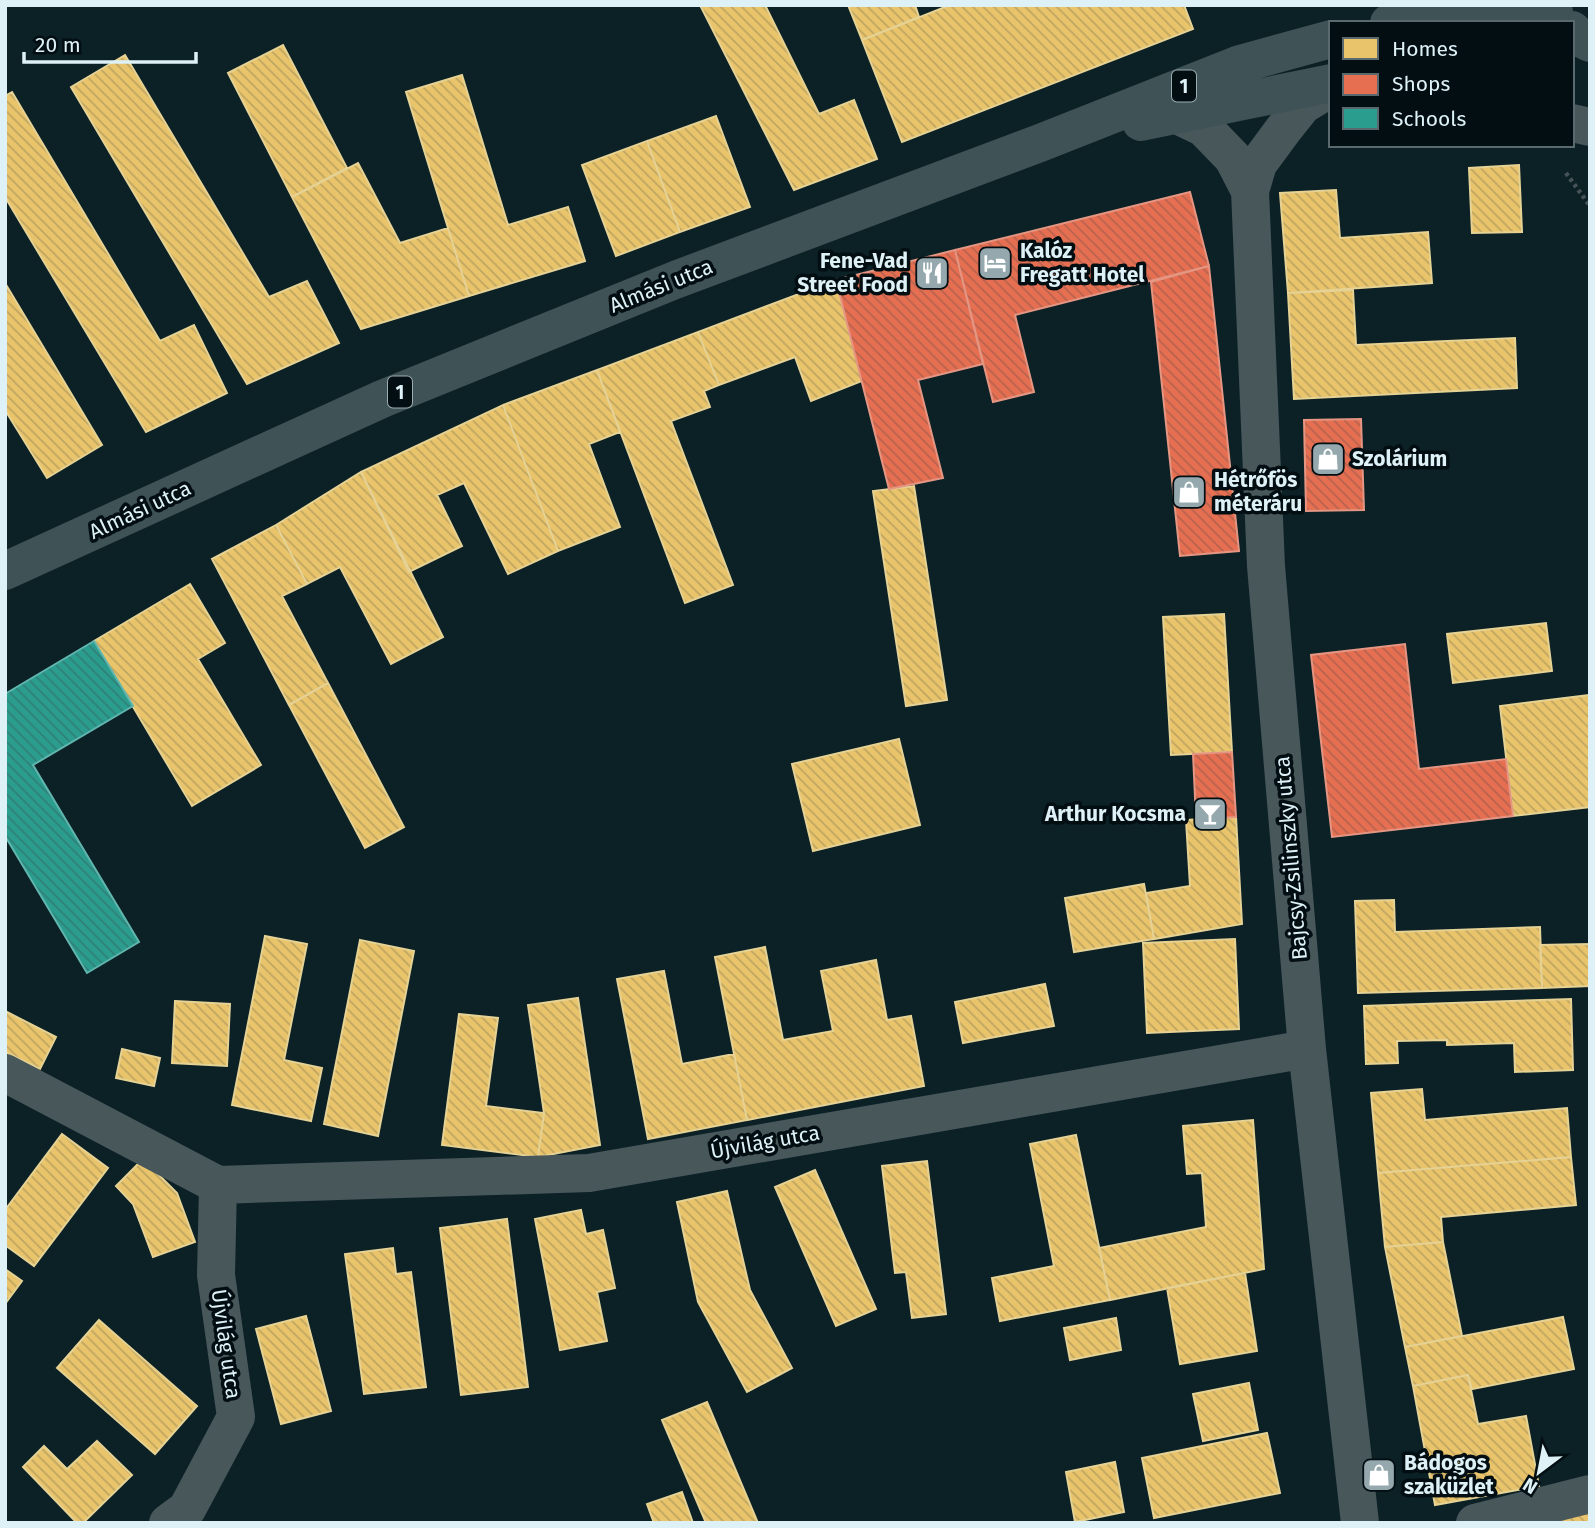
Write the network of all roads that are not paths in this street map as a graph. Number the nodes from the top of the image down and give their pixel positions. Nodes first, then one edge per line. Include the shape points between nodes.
1 (1560, 17) edge
2 (1395, 21) edge
3 (1574, 32) edge
4 (1329, 40) edge
5 (1590, 43) edge
6 (1329, 85) edge
7 (1329, 86) edge
8 (1177, 115) junction
9 (1040, 143) junction
10 (1250, 191) junction
11 (5, 571) edge
12 (1307, 1049) junction
13 (5, 1073) edge
14 (218, 1185) junction
15 (1590, 1494) edge
16 (168, 1523) edge
17 (1360, 1523) edge
18 (1475, 1523) edge

1 - 2 main road via 1493,6 1437,9
3 - 5 main road
4 - 9 main road, Almási utca / 1 via 1240,64
6 - 8 main road
7 - 10 street, Bajcsy-Zsilinszky utca via 1303,105 1283,130 1258,164
8 - 9 main road
8 - 10 street, Bajcsy-Zsilinszky utca via 1204,128 1233,158
9 - 11 main road, Almási utca / 1 via 675,280 395,394
10 - 12 street, Bajcsy-Zsilinszky utca via 1266,566
12 - 14 street, Újvilág utca via 589,1173
12 - 17 street, Bajcsy-Zsilinszky utca
13 - 14 street, Újvilág utca
14 - 16 street, Újvilág utca via 216,1275 236,1418 187,1509
15 - 18 street

